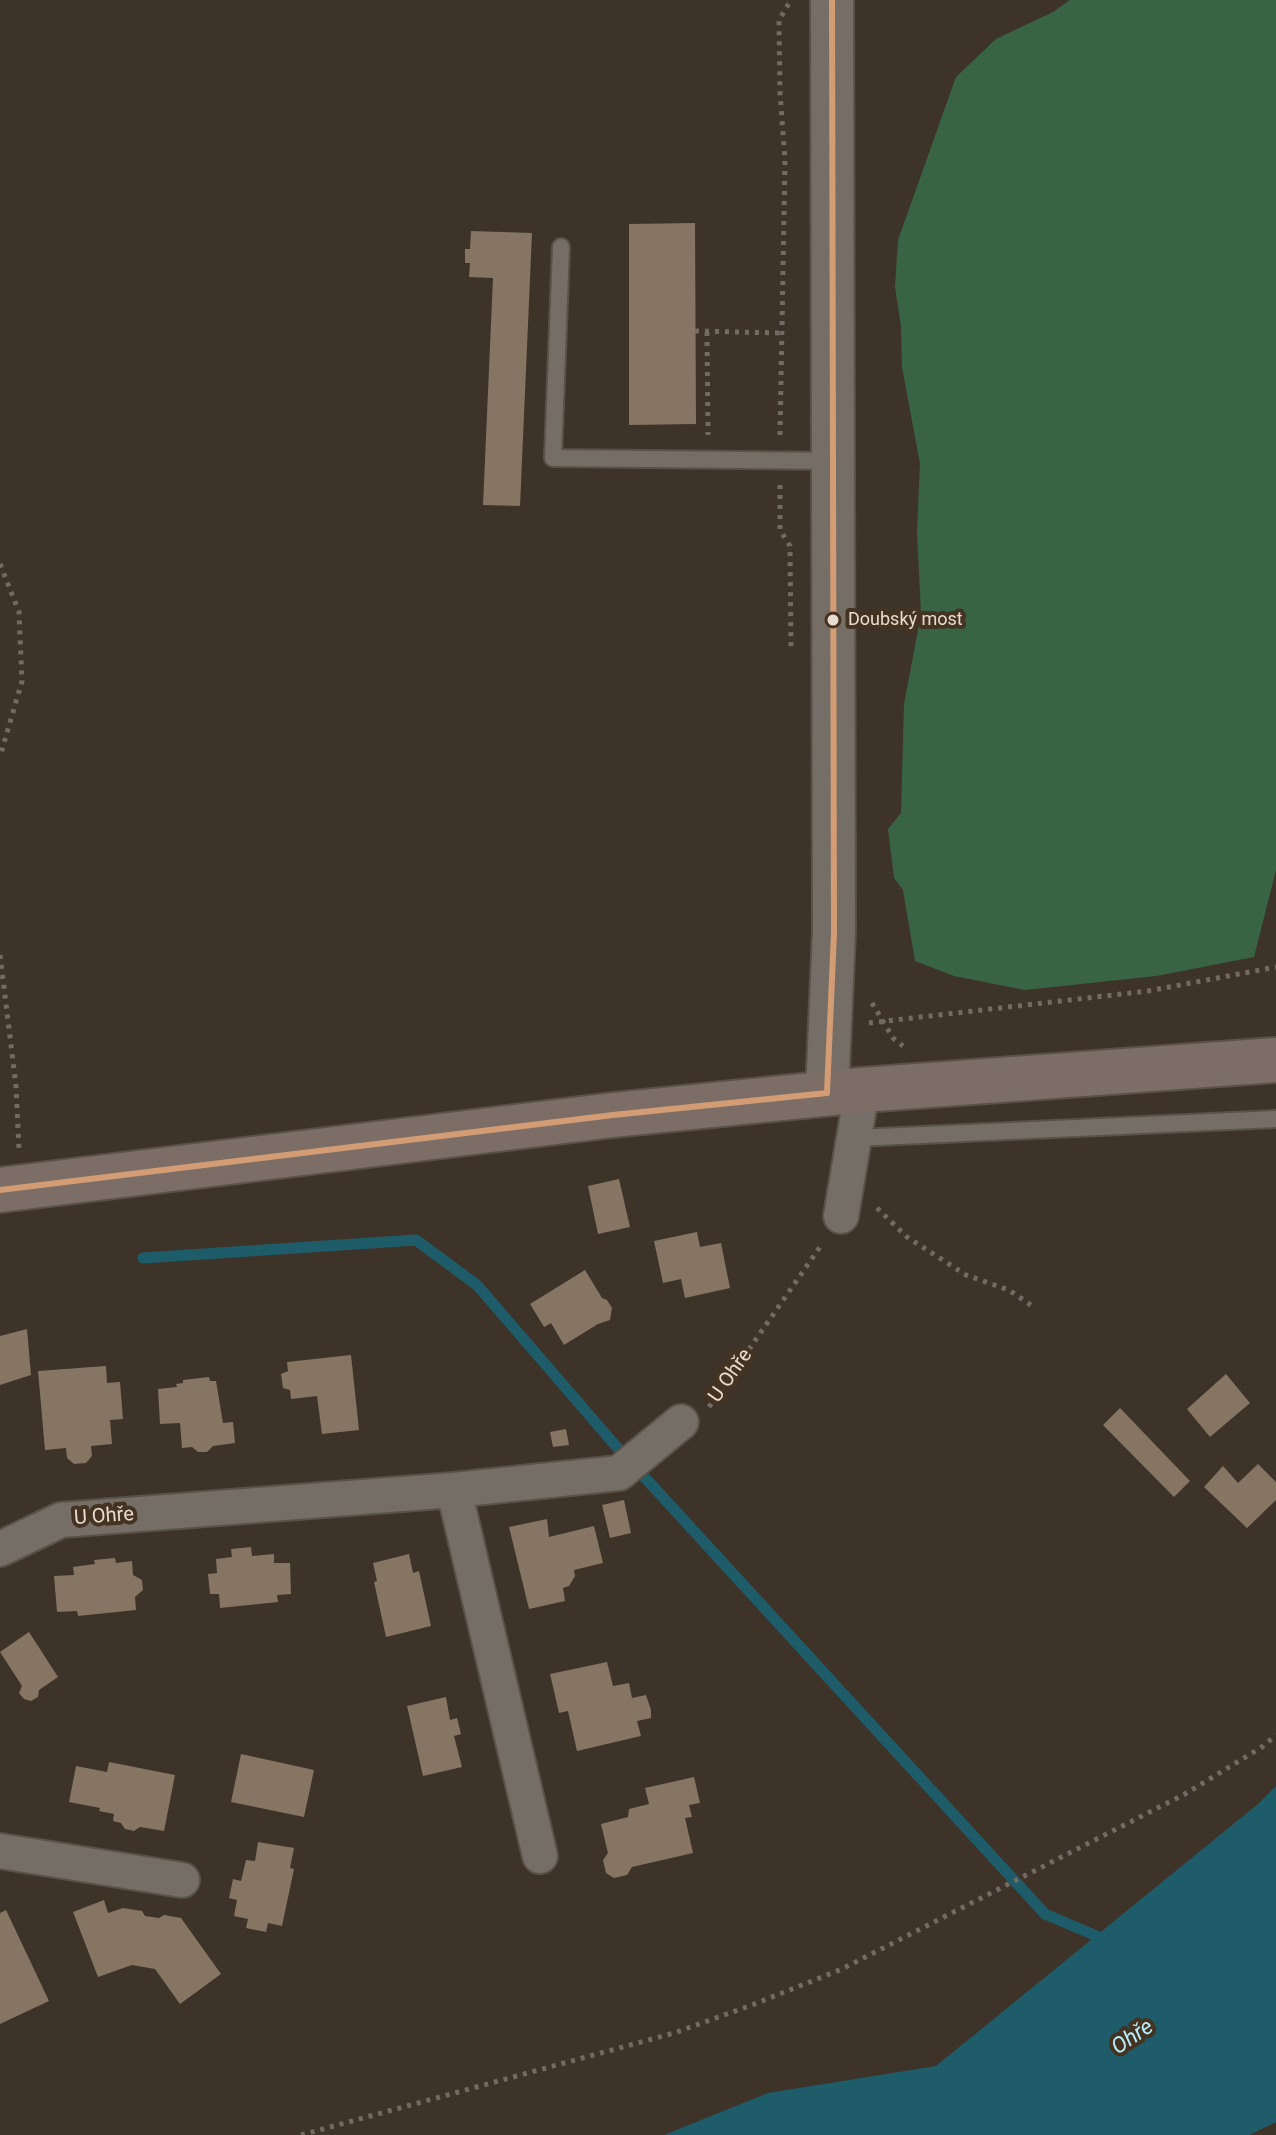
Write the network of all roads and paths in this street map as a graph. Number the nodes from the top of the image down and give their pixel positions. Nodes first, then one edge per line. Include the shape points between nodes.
1 (832, 0) edge
2 (561, 247) dead end
3 (695, 331) dead end
4 (707, 332) junction
5 (782, 333) dead end
6 (708, 460) junction
7 (835, 461) junction
8 (0, 564) edge
9 (0, 757) edge
10 (0, 955) edge
11 (1276, 967) edge
12 (881, 1021) dead end
13 (1276, 1060) edge
14 (844, 1092) junction
15 (1276, 1119) edge
16 (855, 1138) junction
17 (847, 1180) junction
18 (11, 1188) edge
19 (841, 1216) joint
20 (1035, 1308) dead end
21 (681, 1422) joint
22 (454, 1490) junction
23 (0, 1549) edge
24 (1276, 1735) edge
25 (0, 1851) edge
26 (540, 1856) dead end
27 (182, 1880) dead end
28 (301, 2135) edge

1 - 7 street
2 - 6 lane via 553,458
3 - 4 path
4 - 5 path
4 - 6 path
6 - 7 lane
7 - 14 street via 834,932
8 - 9 path via 19,612 22,681
10 - 18 path via 16,1086
11 - 12 path via 1148,991
13 - 14 main road
14 - 16 street
14 - 18 main road
15 - 16 lane
16 - 17 street
17 - 19 street
17 - 20 path via 907,1237 966,1275 1009,1290
19 - 21 path, U Ohře via 701,1419 688,1425
21 - 22 street, U Ohře via 629,1465
22 - 23 street, U Ohře via 61,1520
22 - 26 street
24 - 28 path via 1185,1794 842,1969 687,2028
25 - 27 street

